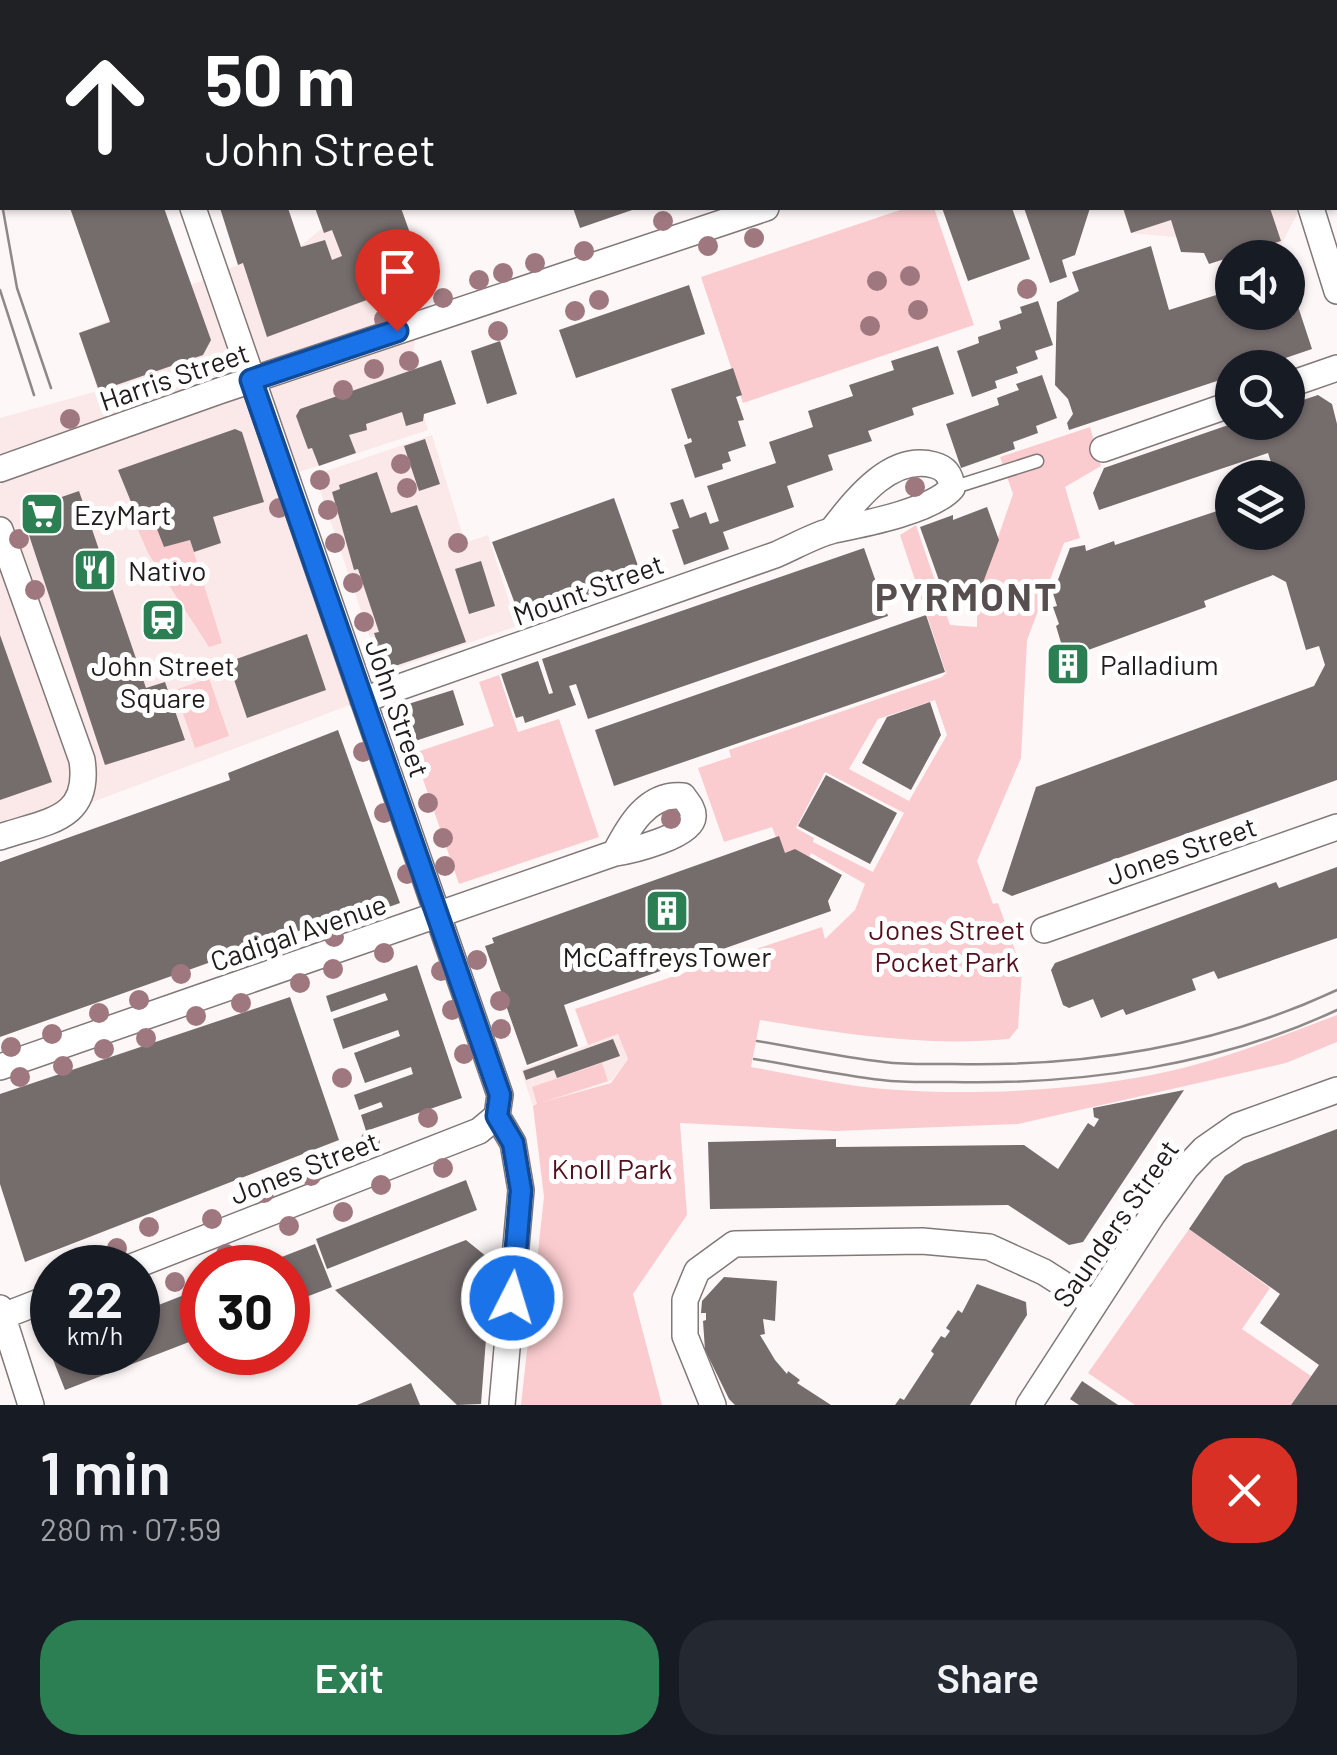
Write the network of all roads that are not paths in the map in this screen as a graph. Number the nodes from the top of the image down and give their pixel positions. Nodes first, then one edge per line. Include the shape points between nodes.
1 (194, 210) edge
2 (760, 210) edge
3 (1311, 210) edge
4 (1337, 291) edge
5 (1337, 368) edge
6 (1305, 379) edge
7 (251, 380) junction
8 (1215, 410) edge
9 (1102, 449) dead end
10 (1037, 461) dead end
11 (0, 468) edge
12 (952, 488) junction
13 (0, 530) edge
14 (832, 530) junction
15 (364, 700) junction
16 (1337, 827) edge
17 (0, 837) edge
18 (614, 853) dead end
19 (437, 916) junction
20 (1044, 930) dead end
21 (0, 1067) edge
22 (1337, 1090) edge
23 (497, 1116) junction
24 (160, 1256) edge
25 (30, 1303) edge
26 (1094, 1304) junction
27 (1, 1312) edge
28 (31, 1405) edge
29 (502, 1405) edge
30 (713, 1405) edge
31 (1029, 1405) edge

1 - 7 street, John Street
2 - 7 street, Harris Street
3 - 4 street
5 - 6 street
7 - 11 street, Harris Street
7 - 15 street, John Street
8 - 9 street
10 - 12 lane, Mount Street
12 - 14 street, Mount Street via 932,502
12 - 14 street, Mount Street via 937,465 898,468 861,495
13 - 17 street via 82,760 83,791 68,814
14 - 15 street, Mount Street
15 - 19 street, John Street
16 - 20 street, Jones Street
18 - 19 street, Cadigal Avenue
19 - 21 street, Cadigal Avenue
19 - 23 street, John Street via 500,1095
22 - 26 street, Saunders Street via 1237,1126 1204,1150
23 - 24 street, Jones Street via 478,1131
23 - 29 street, John Street via 513,1143 521,1190
25 - 27 street
26 - 30 street via 989,1247 922,1241 734,1244 697,1271 685,1300 685,1336
26 - 31 street, Saunders Street
27 - 28 street

